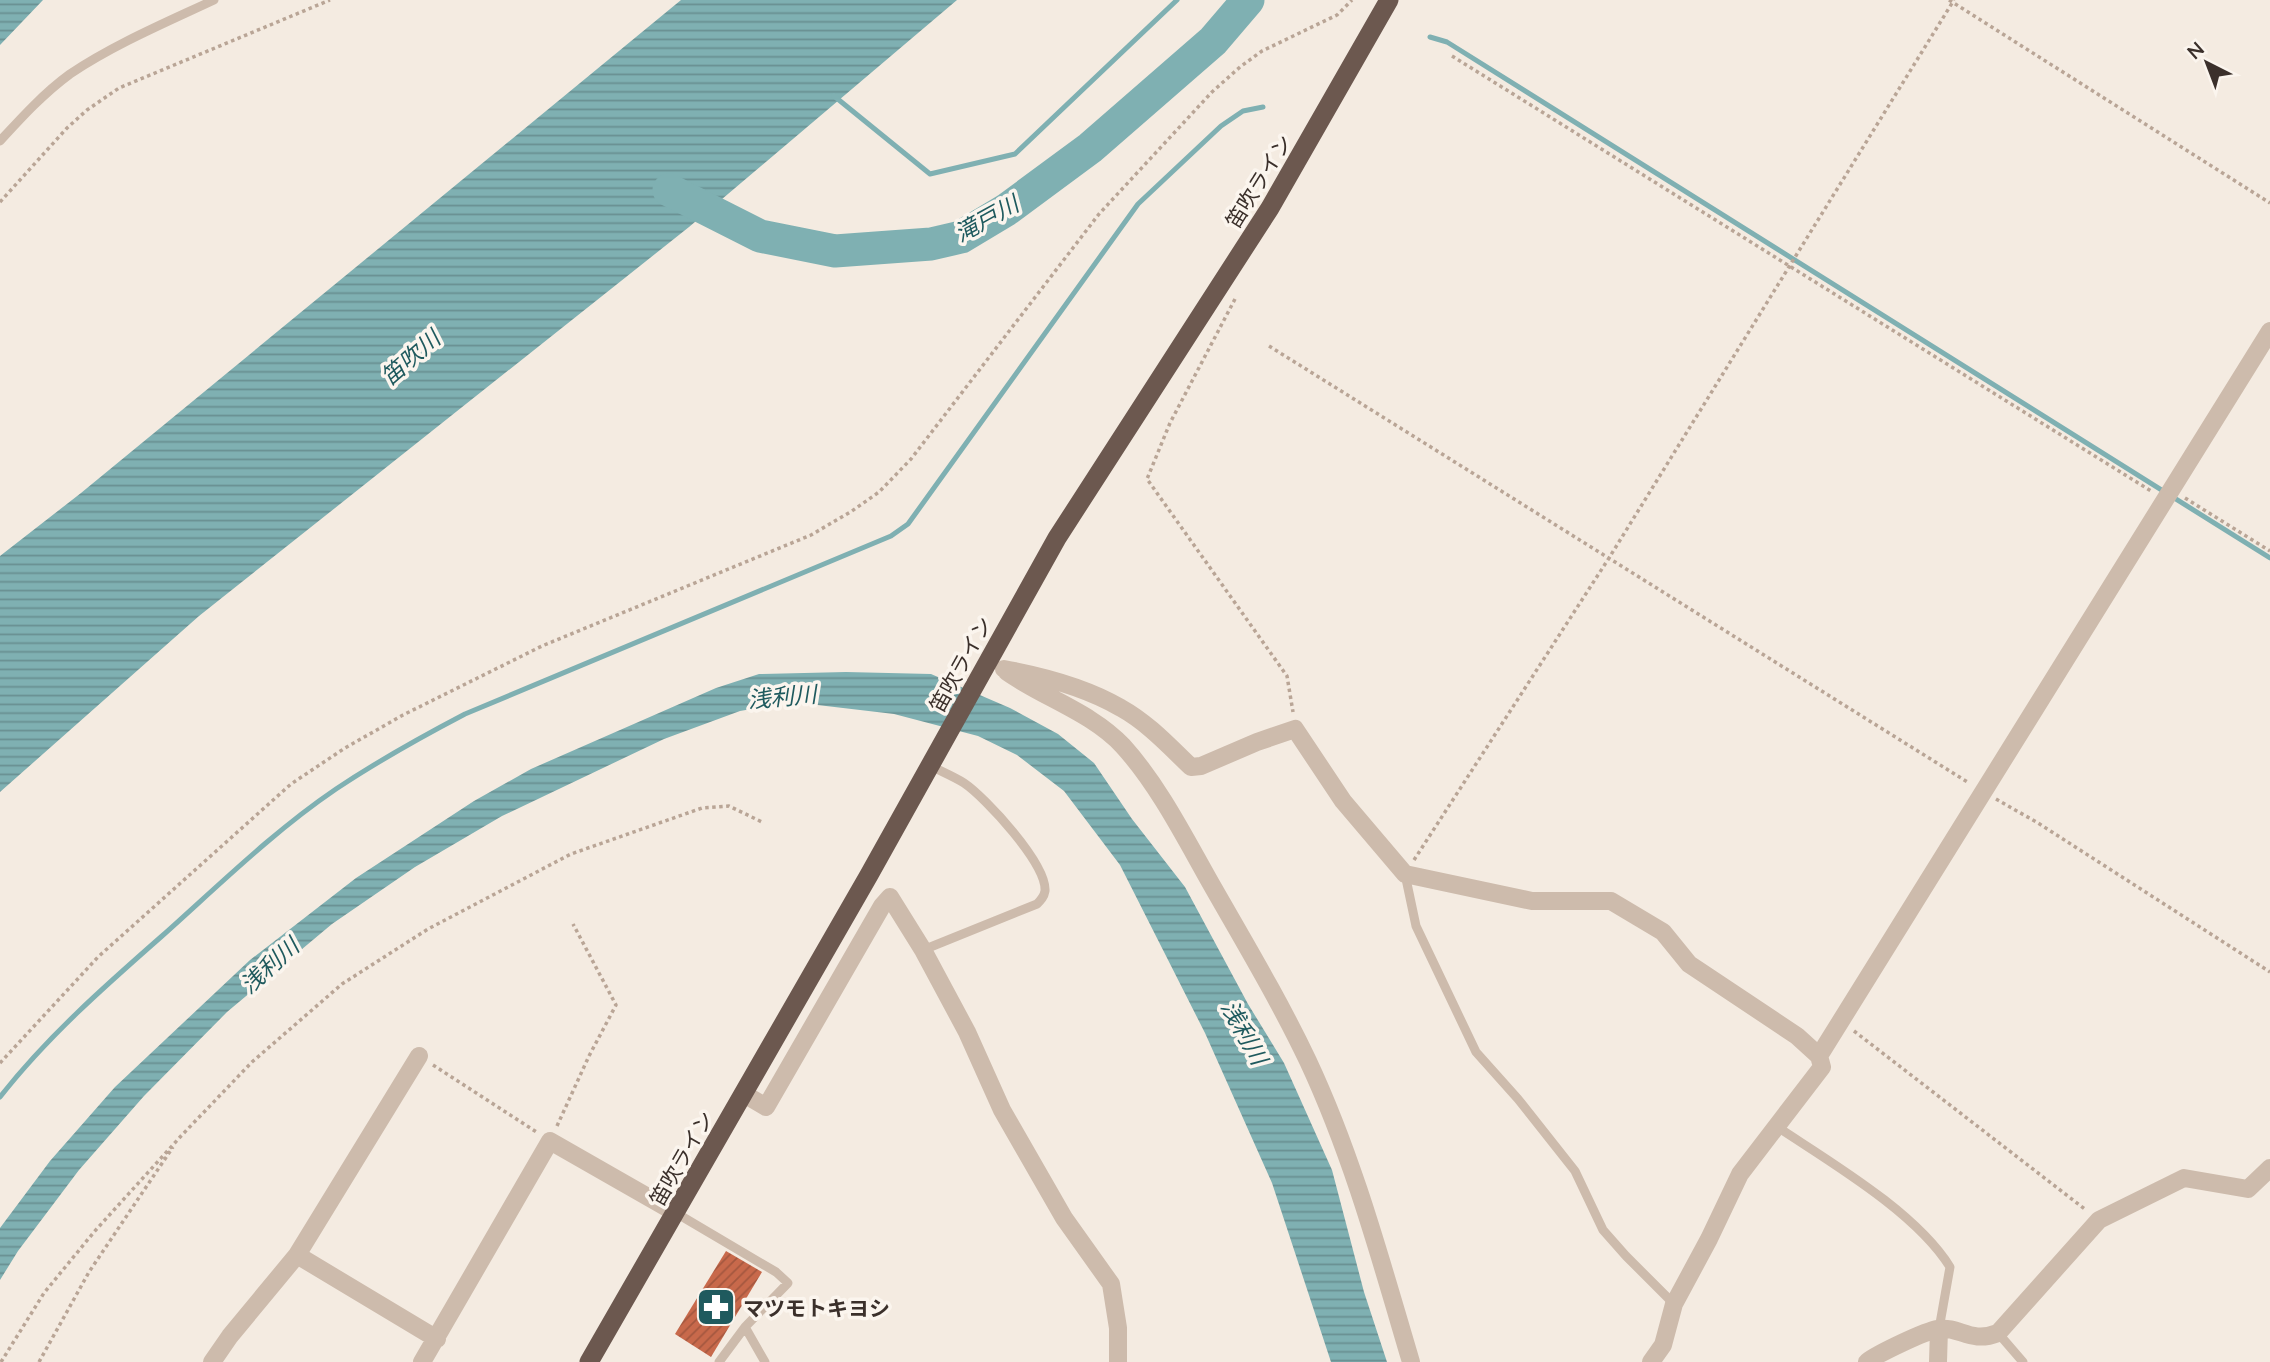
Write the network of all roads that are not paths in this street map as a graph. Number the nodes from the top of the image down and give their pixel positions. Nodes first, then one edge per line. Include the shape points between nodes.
1 (214, 0) edge
2 (1389, 0) edge
3 (0, 141) edge
4 (2270, 331) edge
5 (990, 669) junction
6 (934, 757) junction
7 (1405, 874) junction
8 (923, 950) junction
9 (419, 1056) road end
10 (1819, 1056) junction
11 (744, 1094) junction
12 (1776, 1126) junction
13 (2270, 1168) edge
14 (676, 1213) junction
15 (297, 1255) junction
16 (1674, 1304) junction
17 (745, 1327) junction
18 (1938, 1329) junction
19 (1998, 1333) junction
20 (437, 1339) junction
21 (1410, 1359) edge
22 (1655, 1360) edge
23 (212, 1362) edge
24 (422, 1362) edge
25 (589, 1362) edge
26 (719, 1362) edge
27 (765, 1362) edge
28 (1118, 1362) edge
29 (1867, 1362) edge
30 (1938, 1362) edge
31 (2023, 1362) edge

1 - 3 lane via 125,41 69,75
2 - 5 highway, 笛吹ライン via 1270,208 1057,538
4 - 10 street
5 - 6 highway, 笛吹ライン
5 - 7 street via 1045,676 1120,707 1152,729 1191,767 1295,729 1343,801
5 - 21 street via 1086,715 1121,744 1184,836 1309,1062 1354,1177
6 - 8 lane via 1007,825 1040,871 1045,889 1037,905
6 - 11 highway, 笛吹ライン
7 - 10 street via 1532,901 1611,901 1663,932 1689,964 1797,1035
7 - 16 lane via 1416,926 1476,1052 1575,1171 1603,1230
8 - 11 street via 890,897 766,1107
8 - 28 street via 1002,1110 1064,1218 1111,1284
9 - 15 street
10 - 12 street via 1822,1068
11 - 14 highway, 笛吹ライン
12 - 16 street via 1740,1174
12 - 18 lane via 1927,1236 1950,1267
13 - 19 street via 2248,1189 2183,1178 2099,1220
14 - 17 lane via 788,1283
14 - 20 street via 550,1142
14 - 25 highway, 笛吹ライン
15 - 20 street
15 - 23 street
16 - 22 street via 1664,1345
17 - 26 lane
17 - 27 lane
18 - 19 street via 1984,1339
18 - 29 street
18 - 30 street
19 - 31 lane
20 - 24 street

